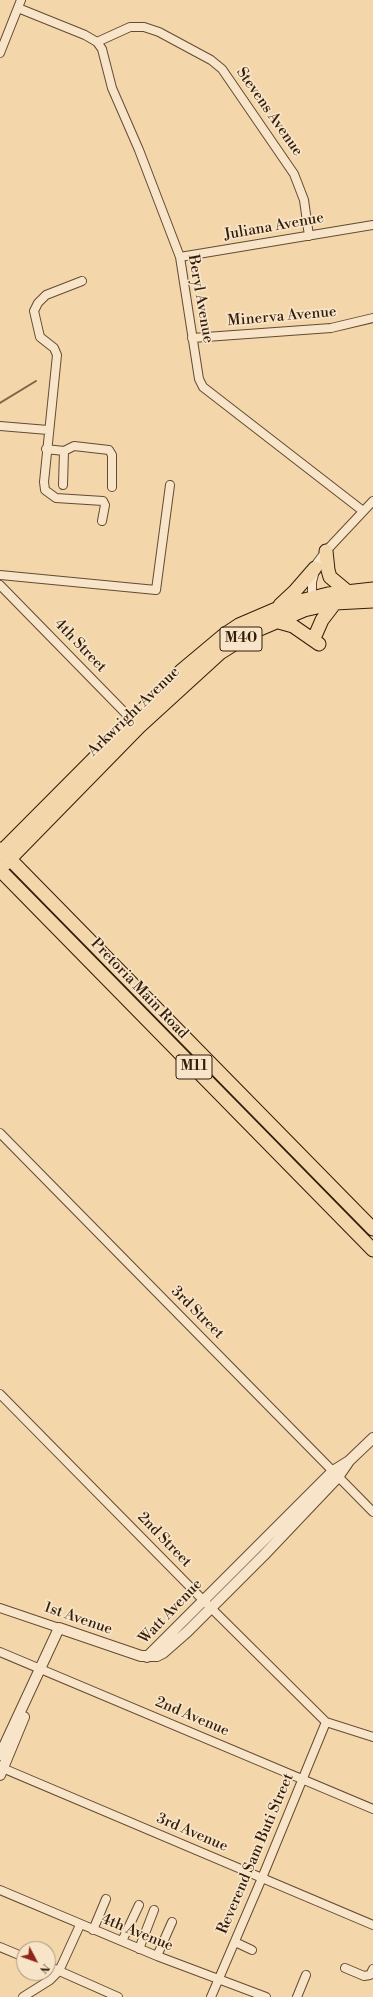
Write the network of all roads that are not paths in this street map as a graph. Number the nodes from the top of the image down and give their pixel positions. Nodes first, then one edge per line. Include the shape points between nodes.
1 (20, 4) edge
2 (97, 42) junction
3 (0, 53) edge
4 (373, 225) edge
5 (310, 236) junction
6 (180, 257) junction
7 (82, 281) dead end
8 (373, 318) edge
9 (192, 338) junction
10 (0, 426) edge
11 (48, 430) junction
12 (46, 450) junction
13 (64, 451) junction
14 (170, 485) dead end
15 (63, 486) dead end
16 (112, 487) dead end
17 (373, 501) edge
18 (363, 511) junction
19 (102, 521) dead end
20 (326, 551) junction
21 (315, 568) junction
22 (0, 575) edge
23 (0, 585) edge
24 (373, 589) edge
25 (348, 592) junction
26 (373, 601) edge
27 (312, 603) junction
28 (336, 603) junction
29 (274, 616) junction
30 (136, 723) junction
31 (22, 846) junction
32 (3, 853) edge
33 (0, 870) edge
34 (25, 874) junction
35 (0, 882) edge
36 (14, 884) junction
37 (0, 1133) edge
38 (373, 1230) edge
39 (373, 1250) edge
40 (0, 1394) edge
41 (373, 1438) edge
42 (336, 1474) junction
43 (373, 1512) edge
44 (203, 1600) junction
45 (0, 1608) edge
46 (211, 1608) junction
47 (59, 1628) junction
48 (0, 1652) edge
49 (147, 1657) junction
50 (41, 1669) junction
51 (326, 1722) junction
52 (373, 1737) edge
53 (0, 1755) edge
54 (1, 1770) edge
55 (303, 1779) junction
56 (373, 1809) edge
57 (262, 1878) junction
58 (0, 1890) edge
59 (106, 1898) dead end
60 (139, 1905) dead end
61 (154, 1910) dead end
62 (172, 1922) dead end
63 (80, 1925) junction
64 (373, 1925) edge
65 (93, 1930) junction
66 (122, 1941) junction
67 (235, 1942) junction
68 (0, 1947) edge
69 (138, 1949) junction
70 (252, 1950) dead end
71 (16, 1953) edge
72 (157, 1956) junction
73 (345, 1968) dead end
74 (373, 1969) edge
75 (56, 1970) edge
76 (59, 1971) junction
77 (306, 1975) dead end
78 (219, 1978) junction
79 (24, 1997) edge
80 (117, 1997) edge
81 (211, 1997) edge
82 (266, 1997) edge
83 (297, 1997) edge

1 - 2 street
1 - 3 street
2 - 5 street, Stevens Avenue via 130,27 144,27 159,32 211,60 222,70 294,174 304,200
2 - 6 street, Beryl Avenue via 104,53 112,88 137,144
4 - 5 street, Juliana Avenue
5 - 6 street, Juliana Avenue
6 - 9 street, Beryl Avenue
7 - 11 street via 46,295 35,308 40,337 54,348 57,355
8 - 9 street, Minerva Avenue via 331,328
9 - 18 street, Beryl Avenue via 199,379 207,391
10 - 11 street
11 - 12 street
12 - 13 street
12 - 19 street via 45,490 51,496 62,499 103,501 105,505
13 - 15 street
13 - 16 street via 74,446 109,450 112,455
14 - 22 street via 156,590
17 - 18 street
18 - 20 street
20 - 21 street
20 - 25 main road via 330,577
21 - 27 street
21 - 29 main road
23 - 30 street, 4th Street
24 - 25 main road, M40
25 - 27 main road, M40
26 - 28 main road, M40
27 - 28 main road, M40
27 - 29 main road, Arkwright Avenue / M40
28 - 29 main road via 322,620 317,640
29 - 30 main road, Arkwright Avenue / M40 via 220,653
30 - 31 main road, Arkwright Avenue / M40
30 - 32 main road, Arkwright Avenue / M40
31 - 32 main road, Arkwright Avenue / M40
31 - 34 main road
32 - 33 main road, Arkwright Avenue / M40
32 - 34 main road, Pretoria Main Road / M11
33 - 36 main road, Pretoria Main Road / M11
34 - 38 main road, Pretoria Main Road / M11
35 - 36 main road
36 - 39 main road, Pretoria Main Road / M11
37 - 42 street, 3rd Street
40 - 44 street, 2nd Street
41 - 42 street, Watt Avenue
42 - 43 street, 3rd Street
42 - 44 street, Watt Avenue
42 - 46 street, Watt Avenue
44 - 46 street, 2nd Street
44 - 49 street, Watt Avenue
45 - 47 street, 1st Avenue
46 - 49 street, Watt Avenue via 169,1648 157,1656
46 - 51 street, 2nd Street
47 - 49 street, 1st Avenue
47 - 50 street
48 - 50 street, 2nd Avenue
50 - 53 street
50 - 54 street
50 - 55 street, 2nd Avenue
51 - 52 street
51 - 55 street, Reverend Sam Buti Street
54 - 57 street, 3rd Avenue
55 - 56 street, 2nd Avenue
55 - 57 street, Reverend Sam Buti Street
57 - 64 street, 3rd Avenue
57 - 67 street, Reverend Sam Buti Street
58 - 63 street, 4th Avenue
59 - 65 street
60 - 66 street
61 - 69 street
62 - 72 street
63 - 65 street, 4th Avenue
63 - 76 street
65 - 66 street, 4th Avenue
66 - 69 street, 4th Avenue
67 - 70 street
67 - 78 street, Reverend Sam Buti Street
68 - 71 street
69 - 72 street, 4th Avenue
72 - 78 street, 4th Avenue
73 - 74 street via 366,1976 370,1975
75 - 76 street
76 - 79 street
76 - 80 street
77 - 83 street
78 - 81 street, Reverend Sam Buti Street
78 - 82 street, 4th Avenue

